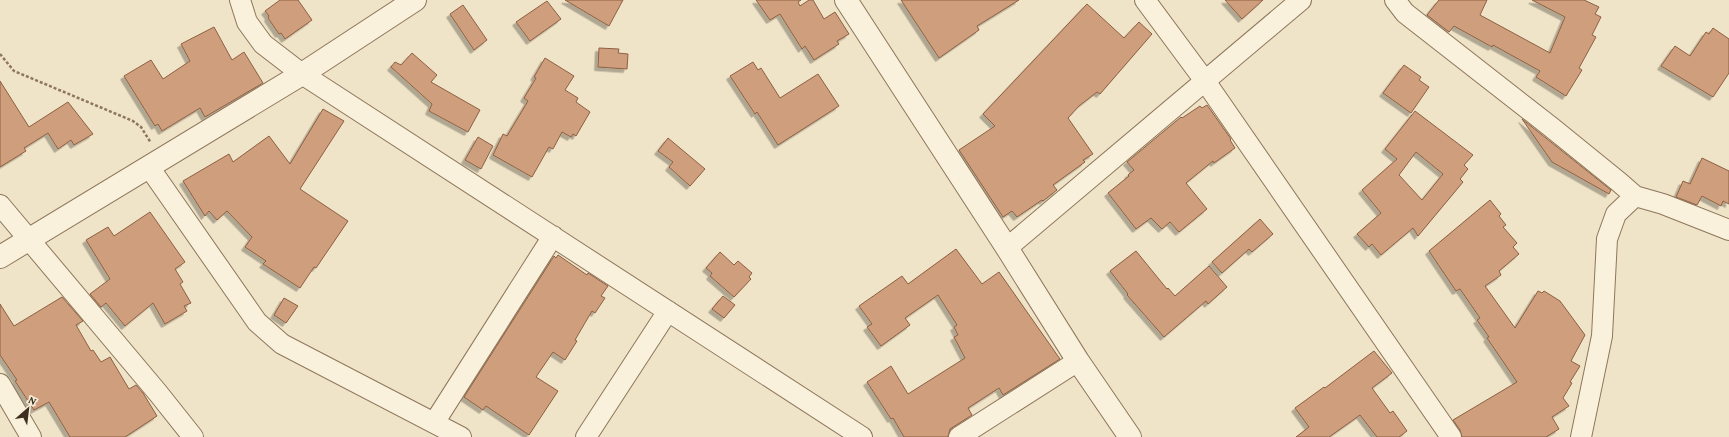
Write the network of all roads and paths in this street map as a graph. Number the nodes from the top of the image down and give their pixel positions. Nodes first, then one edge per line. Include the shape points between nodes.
1 (240, 0) edge
2 (415, 0) edge
3 (846, 0) edge
4 (1145, 0) edge
5 (1302, 0) edge
6 (1394, 0) edge
7 (0, 54) edge
8 (302, 74) junction
9 (1205, 81) junction
10 (156, 164) junction
11 (1635, 196) junction
12 (0, 205) edge
13 (1729, 230) edge
14 (553, 236) junction
15 (28, 240) junction
16 (1007, 248) junction
17 (0, 257) edge
18 (668, 311) junction
19 (1078, 361) junction
20 (0, 384) edge
21 (434, 423) junction
22 (31, 437) edge
23 (193, 437) edge
24 (461, 437) edge
25 (586, 437) edge
26 (862, 437) edge
27 (959, 437) edge
28 (1130, 437) edge
29 (1451, 437) edge
30 (1581, 437) edge

1 - 8 street via 247,22 263,44
2 - 8 street
3 - 16 street
4 - 9 street
5 - 9 street
6 - 11 street via 1405,14
7 - 10 path via 14,71 133,121 141,127
8 - 10 street
8 - 14 street
9 - 16 street
9 - 29 street
10 - 15 street
10 - 21 street via 258,322 282,344
11 - 13 street via 1663,204
11 - 30 street via 1616,214 1607,239 1602,336
12 - 15 street
14 - 18 street
14 - 21 street
15 - 17 street
15 - 23 street
16 - 19 street
18 - 25 street
18 - 26 street
19 - 27 street
19 - 28 street
20 - 22 street
21 - 24 street

